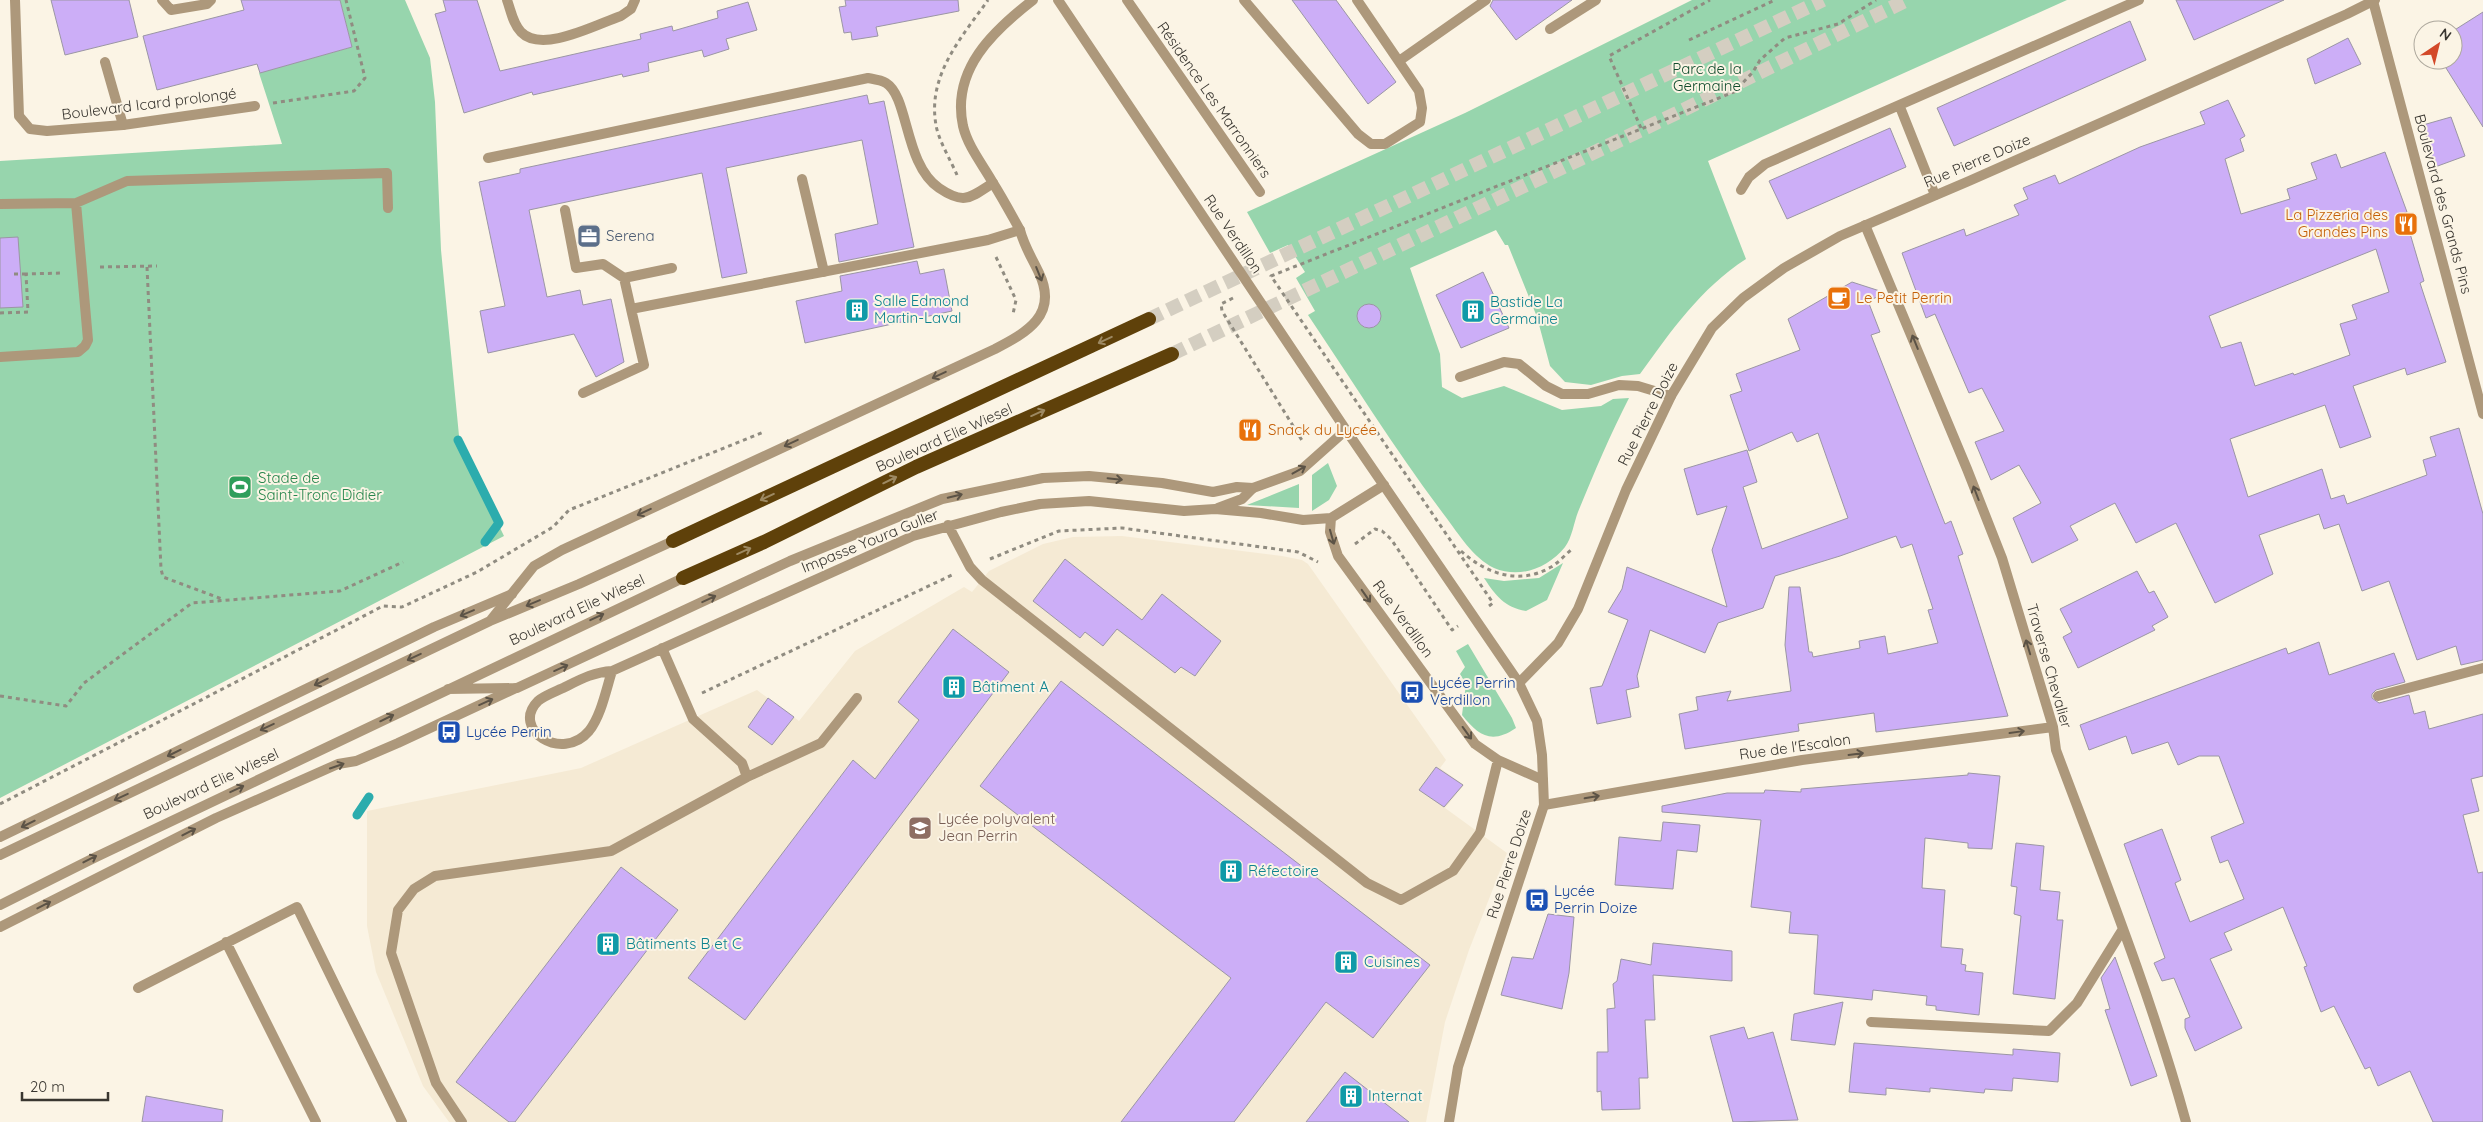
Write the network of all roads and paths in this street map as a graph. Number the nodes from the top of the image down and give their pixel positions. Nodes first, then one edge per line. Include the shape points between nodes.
1 (15, 0) edge
2 (162, 0) edge
3 (210, 0) edge
4 (346, 0) edge
5 (508, 0) edge
6 (635, 0) edge
7 (1033, 0) edge
8 (1058, 0) edge
9 (1127, 0) edge
10 (1244, 0) edge
11 (1357, 0) edge
12 (1486, 0) edge
13 (1596, 0) edge
14 (1710, 0) edge
15 (1775, 0) edge
16 (1876, 0) edge
17 (2139, 0) edge
18 (2373, 0) edge
19 (1550, 29) dead end
20 (1689, 40) dead end
21 (105, 62) dead end
22 (1399, 62) junction
23 (255, 106) joint
24 (1900, 107) junction
25 (123, 125) junction
26 (1641, 128) junction
27 (488, 158) dead end
28 (802, 179) dead end
29 (993, 183) junction
30 (1741, 190) dead end
31 (1260, 192) dead end
32 (1936, 196) junction
33 (76, 203) junction
34 (0, 204) edge
35 (388, 208) dead end
36 (565, 210) dead end
37 (1865, 225) junction
38 (1020, 230) junction
39 (994, 252) dead end
40 (157, 266) dead end
41 (147, 267) junction
42 (93, 268) dead end
43 (672, 268) dead end
44 (82, 272) junction
45 (824, 272) junction
46 (14, 274) dead end
47 (26, 274) junction
48 (624, 278) junction
49 (1232, 298) dead end
50 (632, 309) junction
51 (0, 313) edge
52 (1010, 318) dead end
53 (1149, 319) tunnel mouth
54 (1172, 354) tunnel mouth
55 (0, 357) edge
56 (1460, 377) dead end
57 (583, 393) dead end
58 (1671, 396) junction
59 (2483, 414) edge
60 (1346, 430) junction
61 (766, 431) dead end
62 (1307, 449) dead end
63 (1384, 485) junction
64 (1254, 488) junction
65 (1215, 509) junction
66 (1331, 518) junction
67 (948, 525) junction
68 (673, 541) joint
69 (1456, 547) junction
70 (1572, 550) dead end
71 (1338, 556) junction
72 (990, 559) dead end
73 (403, 562) dead end
74 (955, 574) dead end
75 (683, 578) joint
76 (512, 594) junction
77 (223, 599) junction
78 (1474, 615) junction
79 (490, 621) junction
80 (662, 648) junction
81 (2483, 668) edge
82 (612, 671) junction
83 (1519, 683) junction
84 (517, 688) junction
85 (448, 689) junction
86 (700, 694) dead end
87 (0, 696) edge
88 (2378, 696) dead end
89 (857, 698) dead end
90 (2053, 727) junction
91 (1498, 760) junction
92 (747, 777) junction
93 (1543, 780) junction
94 (0, 804) edge
95 (1544, 805) junction
96 (0, 837) edge
97 (0, 855) edge
98 (0, 905) edge
99 (0, 927) edge
100 (2123, 929) junction
101 (226, 942) junction
102 (138, 988) dead end
103 (1870, 1022) dead end
104 (316, 1122) edge
105 (402, 1122) edge
106 (462, 1122) edge
107 (1449, 1122) edge
108 (2186, 1122) edge

1 - 25 street, Boulevard Icard prolongé via 19,116 30,129 47,131
2 - 3 street via 171,10 207,4
4 - 23 path via 365,78 354,91
5 - 6 street via 522,33 534,40 550,41 621,16 631,9
7 - 29 street via 995,31 976,54 964,79 961,103 964,127
8 - 60 street, Rue Verdillon
9 - 31 street, Résidence Les Marronniers
10 - 22 street via 1358,134 1371,144 1386,144 1420,122 1419,91
11 - 22 street
12 - 22 street
13 - 19 street
14 - 26 path via 1609,56
15 - 20 path
16 - 26 path via 1838,24 1785,38 1760,60 1734,92
17 - 24 street
18 - 32 street, Rue Pierre Doize via 2348,14
18 - 59 street, Boulevard des Grands Pins
21 - 25 street
23 - 25 street, Boulevard Icard prolongé
24 - 30 street via 1765,164 1749,177
24 - 32 street
26 - 69 path via 1271,276
27 - 29 street via 868,78 887,83 897,97 917,162 928,181 952,197 968,199
28 - 45 street
29 - 38 street
32 - 37 street, Rue Pierre Doize
33 - 34 street
33 - 35 street via 127,180 387,173
33 - 44 street
36 - 48 street via 576,268 603,264
37 - 58 street, Rue Pierre Doize via 1784,268 1744,298 1712,328
90 -> 37 street, Traverse Chevalier via 2002,558
38 - 45 street via 988,240
38 -> 76 street via 1023,244 1040,275 1044,293 1043,310 1036,323 1023,334 562,550 534,566
39 - 52 path via 1016,300
40 - 41 path
41 - 42 path
41 - 77 path via 163,577
43 - 48 street
44 - 47 path
44 - 55 street via 88,340 85,346 78,352
45 - 50 street
46 - 47 path
47 - 51 path via 28,312
48 - 50 street
49 - 62 path via 1221,304 1222,311
50 - 57 street via 644,365
53 -> 68 highway, Boulevard Elie Wiesel
75 -> 54 highway, Boulevard Elie Wiesel via 916,467
56 - 58 street via 1504,362 1519,364 1546,386 1562,394 1588,394 1619,385 1638,386
58 - 83 street, Rue Pierre Doize via 1626,490 1578,609 1558,643
60 - 63 street, Rue Verdillon
64 -> 60 street via 1300,471
61 - 94 path via 569,510 553,527 477,572 402,607 383,606
63 - 66 street
63 - 78 street, Rue Verdillon
64 - 65 street, Impasse Youra Guller via 1242,499
84 -> 64 street via 790,561 942,499 1043,478 1089,476 1213,492 1237,487
65 - 66 street, Impasse Youra Guller via 1302,520
65 - 67 street, Impasse Youra Guller via 1184,511 1089,501 1040,504
66 -> 71 street, Rue Verdillon via 1330,532
67 - 80 street, Impasse Youra Guller via 912,536
67 - 91 street via 970,567 982,580 1367,883 1401,900 1453,871 1480,833
68 -> 79 street, Boulevard Elie Wiesel
69 - 70 path via 1492,572 1508,576 1536,574
69 - 78 path via 1493,603
71 - 72 path via 1323,567 1298,552 1122,528 1059,531
71 - 78 path via 1375,529 1382,530 1452,630
71 -> 91 street, Rue Verdillon via 1476,744
73 - 77 path via 340,591
74 - 86 path
85 -> 75 street, Boulevard Elie Wiesel
76 - 79 street
76 -> 96 street via 434,627
77 - 87 path via 192,603 84,683 66,706
78 - 83 street, Rue Verdillon
79 -> 97 street, Boulevard Elie Wiesel
80 - 82 street, Impasse Youra Guller
80 - 92 street via 693,719 742,763
81 - 88 street
82 - 82 street, Impasse Youra Guller via 596,672 538,702 531,715 532,728 541,739 551,744 578,742 597,716
83 - 93 street, Rue Pierre Doize via 1537,721
84 - 85 street
99 -> 84 street via 216,818 338,764 356,761 398,743
98 -> 85 street, Boulevard Elie Wiesel
89 - 92 street via 821,743
95 -> 90 street, Rue de l'Escalon via 1802,760
90 - 100 street, Traverse Chevalier via 2056,750
91 - 93 street, Rue Verdillon
92 - 106 street via 611,851 435,876 414,889 398,910 391,953 436,1083
93 - 95 street, Rue Pierre Doize
95 - 107 street, Rue Pierre Doize via 1458,1067
100 - 103 street via 2077,1003 2049,1031
100 - 108 street, Traverse Chevalier via 2172,1071
101 - 102 street
101 - 104 street
101 - 105 street via 297,907

